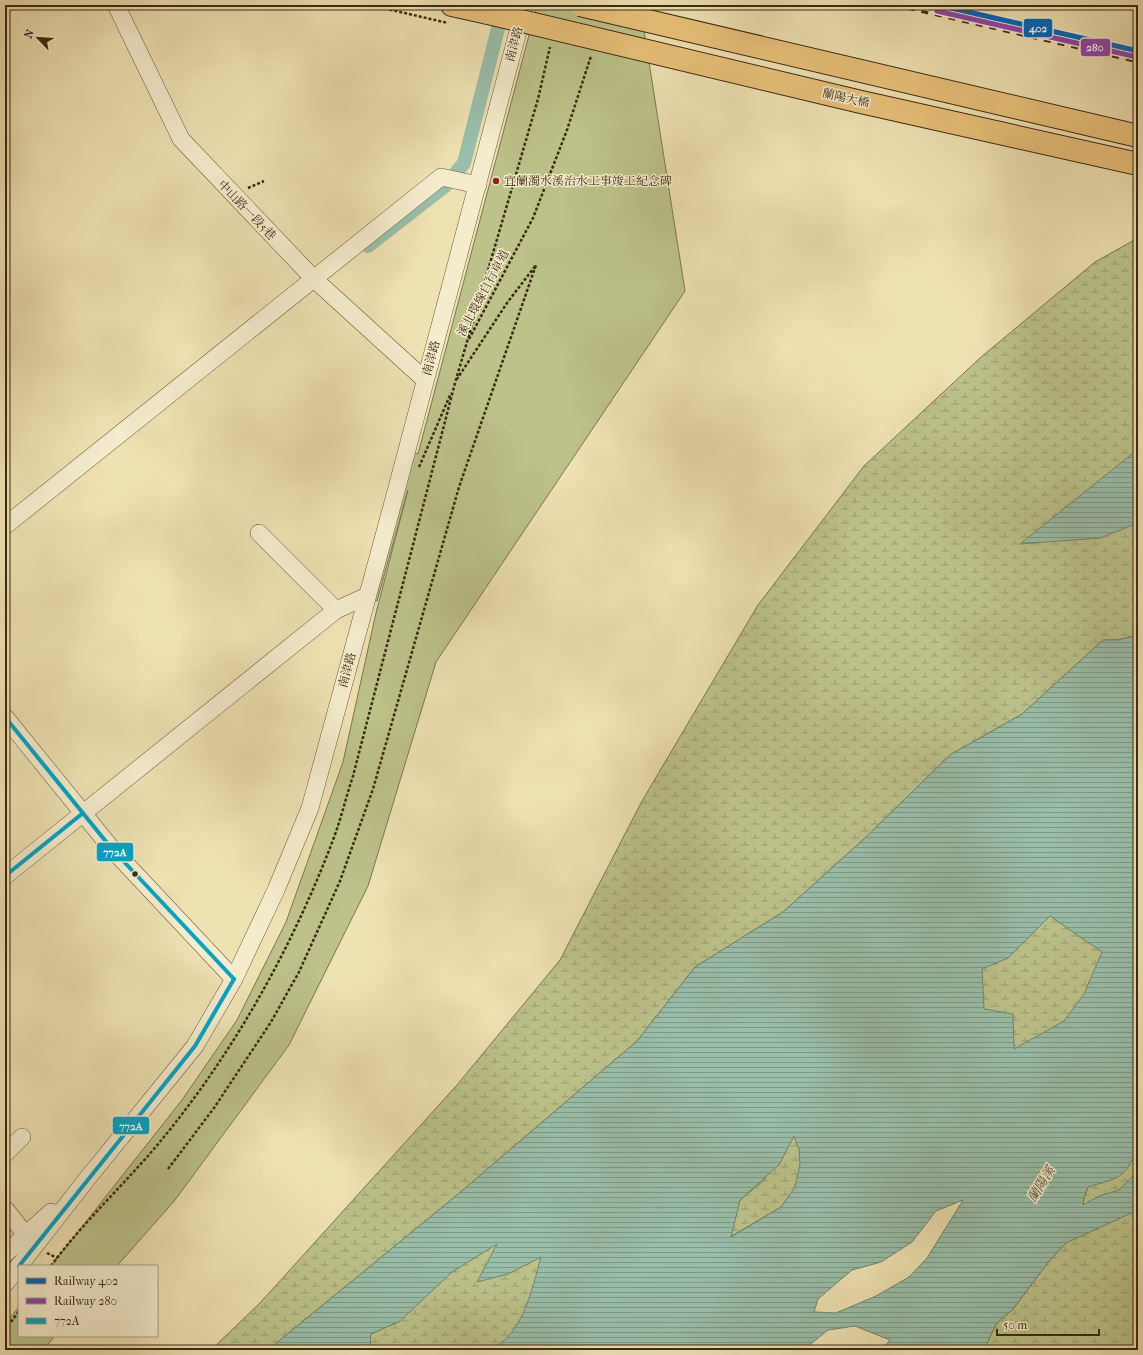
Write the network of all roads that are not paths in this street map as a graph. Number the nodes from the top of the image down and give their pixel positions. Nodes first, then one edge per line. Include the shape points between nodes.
1 (116, 5) edge
2 (525, 5) edge
3 (580, 5) edge
4 (452, 15) edge
5 (1138, 136) edge
6 (1138, 164) edge
7 (478, 185) junction
8 (319, 284) junction
9 (425, 380) junction
10 (5, 526) edge
11 (259, 533) dead end
12 (367, 596) junction
13 (336, 610) junction
14 (5, 717) edge
15 (83, 814) junction
16 (5, 876) edge
17 (234, 978) junction
18 (22, 1137) dead end
19 (5, 1154) edge
20 (87, 1179) junction
21 (5, 1209) edge
22 (26, 1236) junction
23 (5, 1254) edge
24 (20, 1265) edge
25 (18, 1267) edge
26 (5, 1284) edge

1 - 8 street, 中山路一段5巷 via 180,139
2 - 7 street, 南津路
3 - 5 main road, bridge
4 - 6 main road, 蘭陽大橋, bridge via 488,13 552,38
7 - 8 street via 440,178
7 - 9 street, 南津路
8 - 9 street, 中山路一段5巷
8 - 10 street
9 - 12 street, 南津路
11 - 13 street
12 - 13 street
12 - 17 street, 南津路 via 310,808 276,890
13 - 15 street
14 - 15 street
15 - 16 street
15 - 17 street
17 - 20 street, 南津路 via 195,1046
18 - 19 street
20 - 22 street
20 - 24 street, 南津路
21 - 22 street
22 - 23 street
25 - 26 street, 南津路

